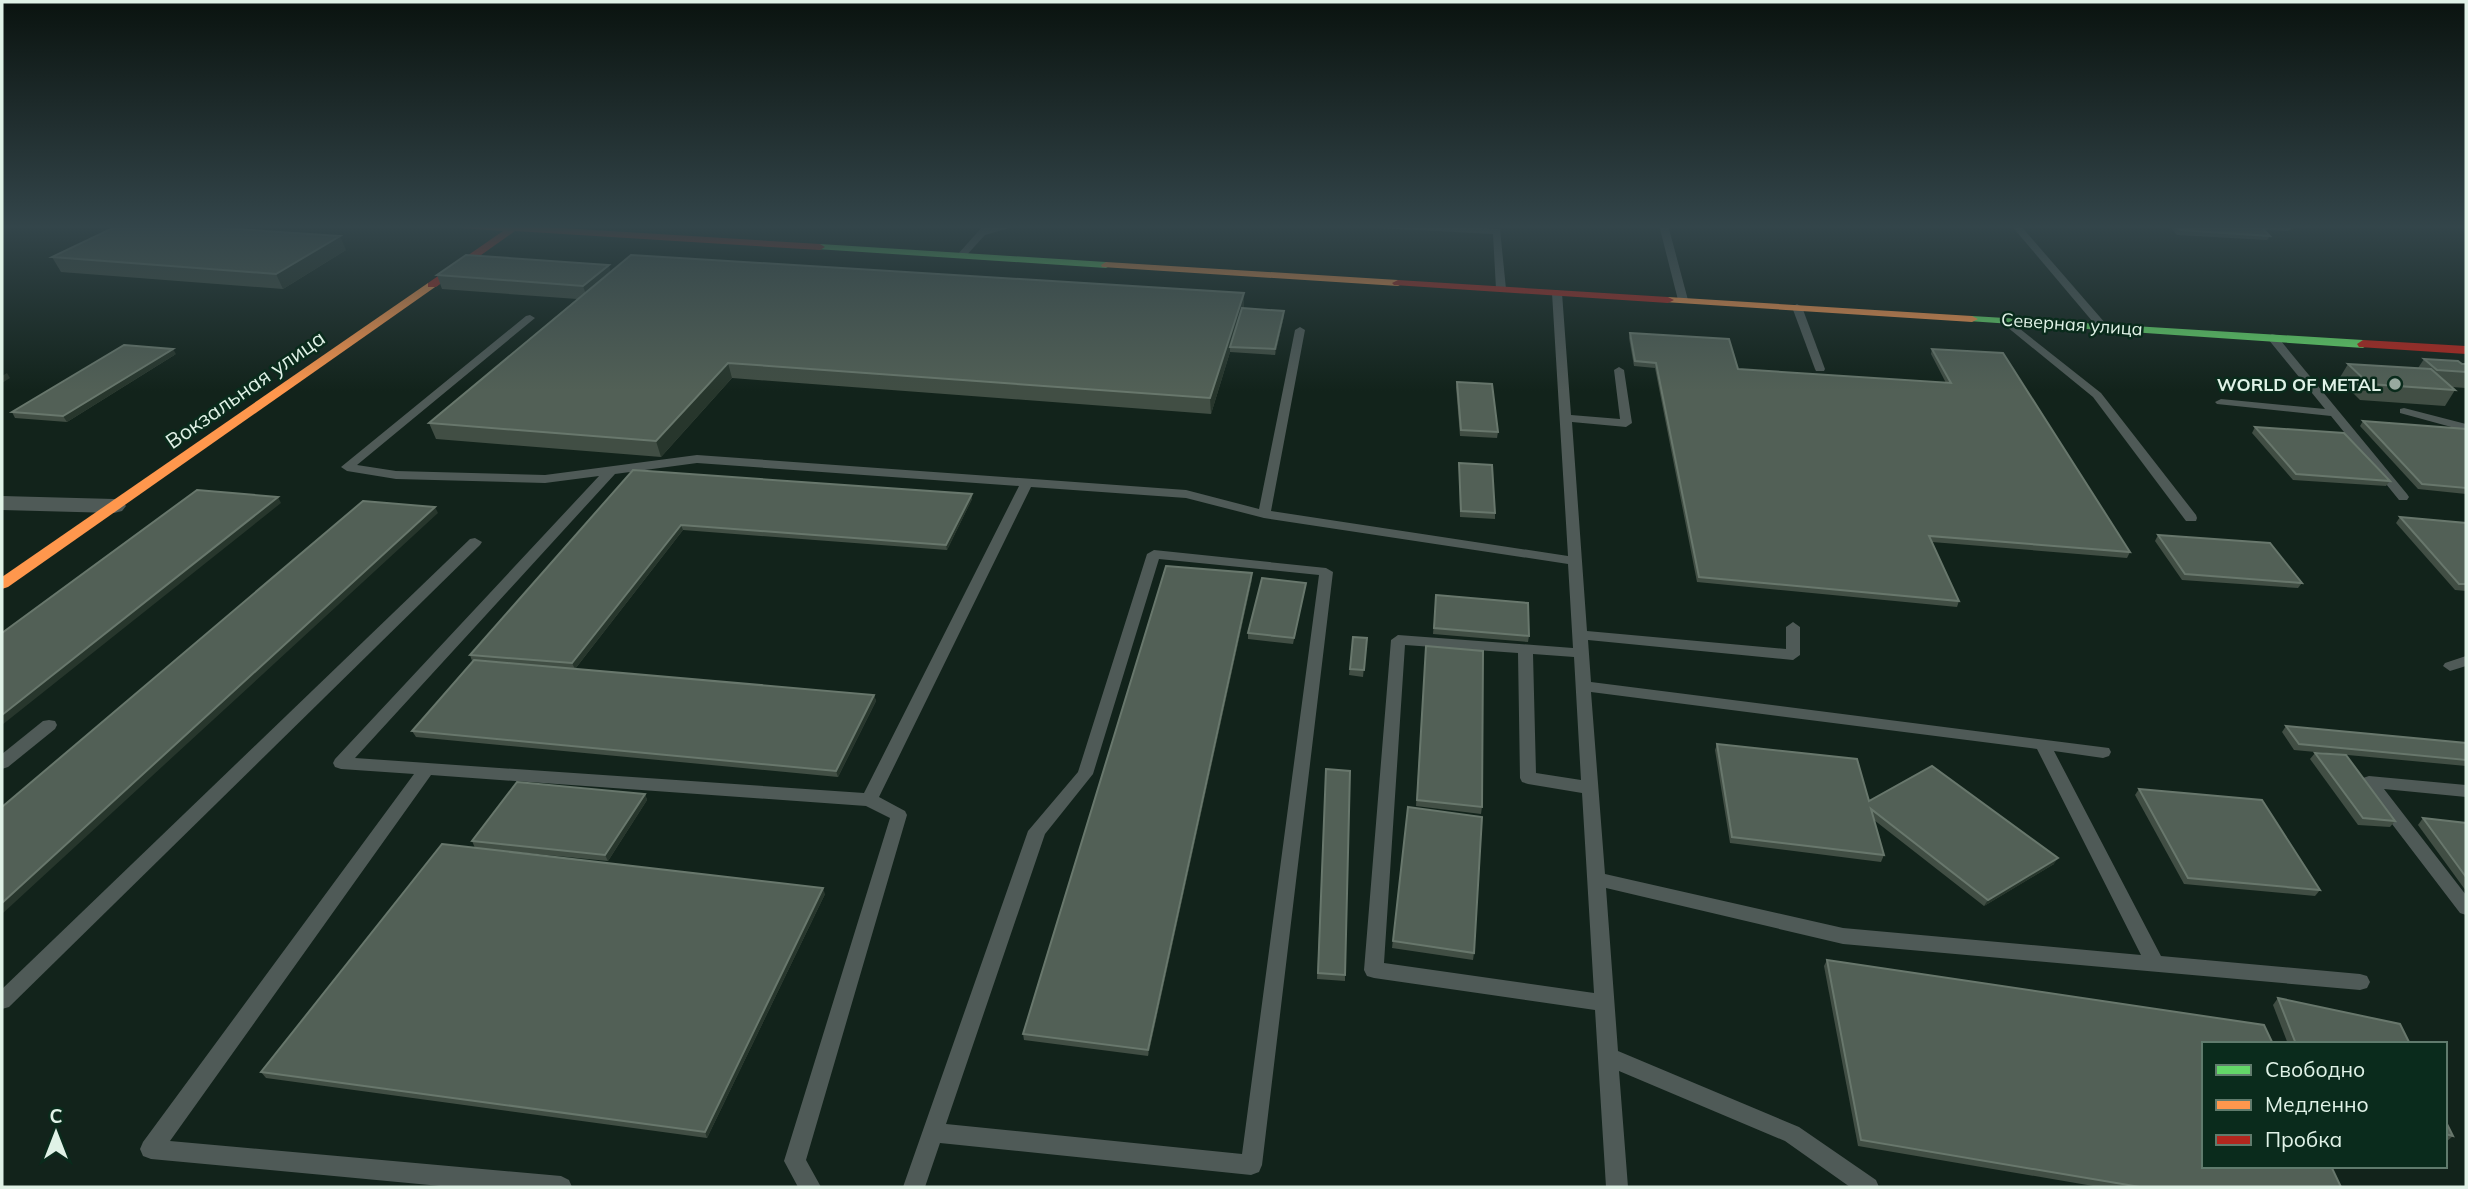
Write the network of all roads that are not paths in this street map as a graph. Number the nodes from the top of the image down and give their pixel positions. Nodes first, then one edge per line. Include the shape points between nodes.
1 (438, 280) edge
2 (1362, 280) edge
3 (1500, 280) edge
4 (1678, 280) edge
5 (2063, 280) edge
6 (1501, 289) junction
7 (1557, 293) junction
8 (1683, 300) junction
9 (1797, 307) junction
10 (530, 317) dead end
11 (2005, 320) junction
12 (2102, 326) junction
13 (1300, 330) dead end
14 (2272, 337) junction
15 (2466, 350) edge
16 (1820, 369) dead end
17 (1619, 370) dead end
18 (2221, 402) dead end
19 (2404, 411) dead end
20 (2334, 413) junction
21 (1566, 418) junction
22 (2466, 428) edge
23 (611, 470) junction
24 (1027, 482) junction
25 (2403, 497) dead end
26 (2, 503) edge
27 (114, 506) junction
28 (1264, 514) junction
29 (2191, 518) dead end
30 (475, 542) dead end
31 (1575, 561) junction
32 (2, 584) edge
33 (1793, 627) dead end
34 (1580, 635) junction
35 (1525, 649) junction
36 (1582, 653) junction
37 (2466, 661) edge
38 (2450, 666) dead end
39 (1584, 686) junction
40 (48, 725) dead end
41 (2042, 744) junction
42 (2103, 752) dead end
43 (2, 764) edge
44 (427, 769) junction
45 (1591, 788) junction
46 (2466, 791) edge
47 (869, 800) junction
48 (1597, 879) junction
49 (2466, 908) edge
50 (2155, 964) junction
51 (2360, 982) dead end
52 (2, 1001) edge
53 (1605, 1003) junction
54 (1609, 1057) junction
55 (933, 1132) junction
56 (561, 1187) edge
57 (810, 1187) edge
58 (914, 1187) edge
59 (1617, 1187) edge
60 (1868, 1187) edge

1 - 27 main road, Вокзальная улица
2 - 6 main road, Северная улица
3 - 6 lane
4 - 8 lane
5 - 12 lane
6 - 7 main road, Северная улица
7 - 8 main road, Северная улица
7 - 21 lane
8 - 9 main road, Северная улица
9 - 11 main road, Северная улица
9 - 16 lane
10 - 23 lane via 347,467 396,475 545,479
11 - 12 main road, Северная улица
11 - 29 lane via 2097,395
12 - 14 main road, Северная улица
13 - 28 lane
14 - 15 main road, Северная улица
14 - 20 lane
17 - 21 lane via 1626,423
18 - 20 lane
19 - 22 lane
20 - 25 lane
21 - 31 lane
23 - 24 lane via 697,459
23 - 44 lane via 341,763
24 - 28 lane via 1186,494
24 - 47 lane
26 - 27 street
27 - 32 main road, Вокзальная улица
28 - 31 lane
30 - 52 lane
31 - 34 lane
33 - 34 lane via 1793,655
34 - 36 lane
35 - 36 lane
35 - 45 lane via 1528,778
35 - 53 lane via 1398,640 1374,970
36 - 39 lane
37 - 38 lane
39 - 41 lane
39 - 45 lane
40 - 43 lane
41 - 42 lane
41 - 50 lane
44 - 47 lane
44 - 56 lane via 151,1149
45 - 48 lane
46 - 49 lane via 2369,782
47 - 57 lane via 899,816 795,1161
48 - 50 lane via 1843,936
48 - 53 lane
50 - 51 lane
53 - 54 lane
54 - 59 lane
54 - 60 lane via 1792,1134
55 - 55 lane via 1037,831 1084,774 1154,554 1326,572 1251,1165
55 - 58 lane

